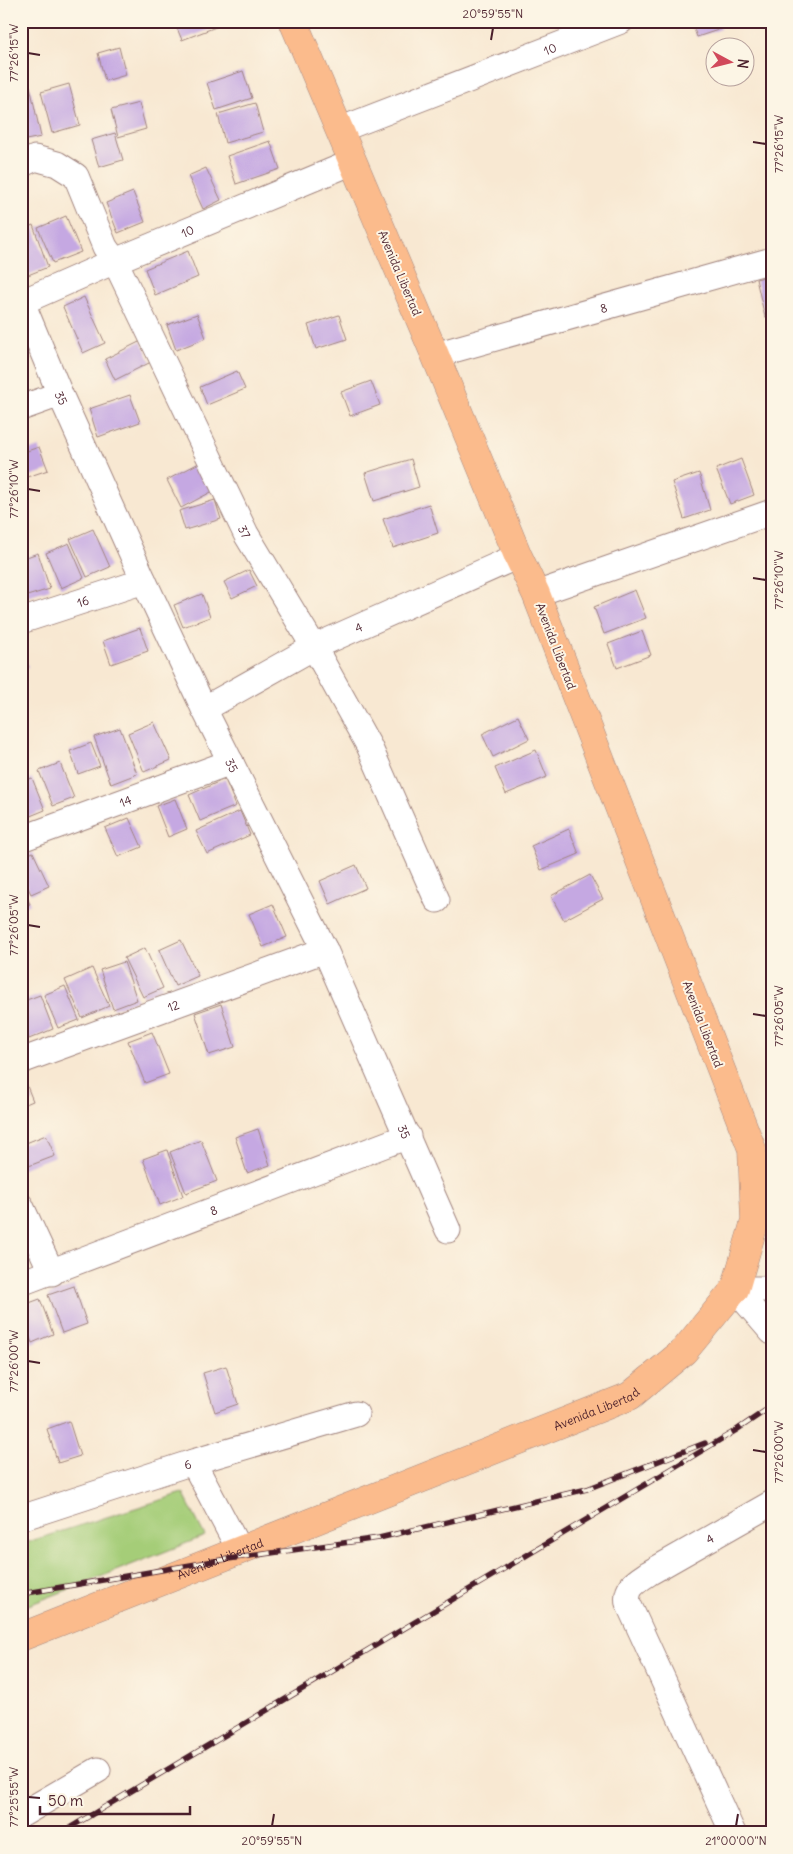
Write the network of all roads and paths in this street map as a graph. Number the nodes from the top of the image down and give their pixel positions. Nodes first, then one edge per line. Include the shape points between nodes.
1 (293, 21) edge
2 (620, 21) edge
3 (339, 130) junction
4 (353, 162) junction
5 (21, 164) edge
6 (772, 260) edge
7 (115, 261) junction
8 (22, 301) edge
9 (435, 355) junction
10 (60, 394) junction
11 (21, 408) edge
12 (772, 512) edge
13 (518, 556) junction
14 (144, 581) junction
15 (536, 594) junction
16 (21, 621) edge
17 (314, 647) junction
18 (204, 709) junction
19 (231, 762) junction
20 (21, 839) edge
21 (436, 900) dead end
22 (326, 950) junction
23 (21, 1061) edge
24 (408, 1136) junction
25 (21, 1206) edge
26 (448, 1230) dead end
27 (52, 1272) junction
28 (21, 1283) edge
29 (735, 1289) junction
30 (772, 1289) edge
31 (772, 1332) edge
32 (356, 1414) dead end
33 (193, 1462) junction
34 (772, 1504) edge
35 (21, 1518) edge
36 (240, 1551) junction
37 (21, 1637) edge
38 (98, 1770) dead end
39 (21, 1815) edge
40 (732, 1833) edge

1 - 3 main road, Avenida Libertad
2 - 3 street, 10
3 - 4 main road, Avenida Libertad
4 - 7 street, 10
4 - 9 main road, Avenida Libertad
5 - 7 street, 37 via 35,158 57,164 76,176 105,247
6 - 9 street, 8
7 - 8 street, 10
7 - 17 street, 37 via 246,534
8 - 10 street, 35
9 - 13 main road, Avenida Libertad
10 - 11 street
10 - 14 street, 35
12 - 15 street
13 - 15 main road, Avenida Libertad
13 - 17 street, 4
14 - 16 street, 16
14 - 18 street, 35
15 - 29 main road, Avenida Libertad via 752,1149 755,1221
17 - 18 street, 4
17 - 21 street, 37 via 369,746
18 - 19 street, 35
19 - 20 street, 14
19 - 22 street, 35
22 - 23 street, 12
22 - 24 street, 35
24 - 26 street, 35
24 - 27 street, 8
25 - 27 street
27 - 28 street, 8
29 - 30 street
29 - 31 street
29 - 36 main road, Avenida Libertad via 684,1351 630,1396
32 - 33 street, 6
33 - 35 street, 6
33 - 36 street
34 - 40 street, 4 via 649,1573 628,1590 628,1603
36 - 37 main road, Avenida Libertad
38 - 39 street

